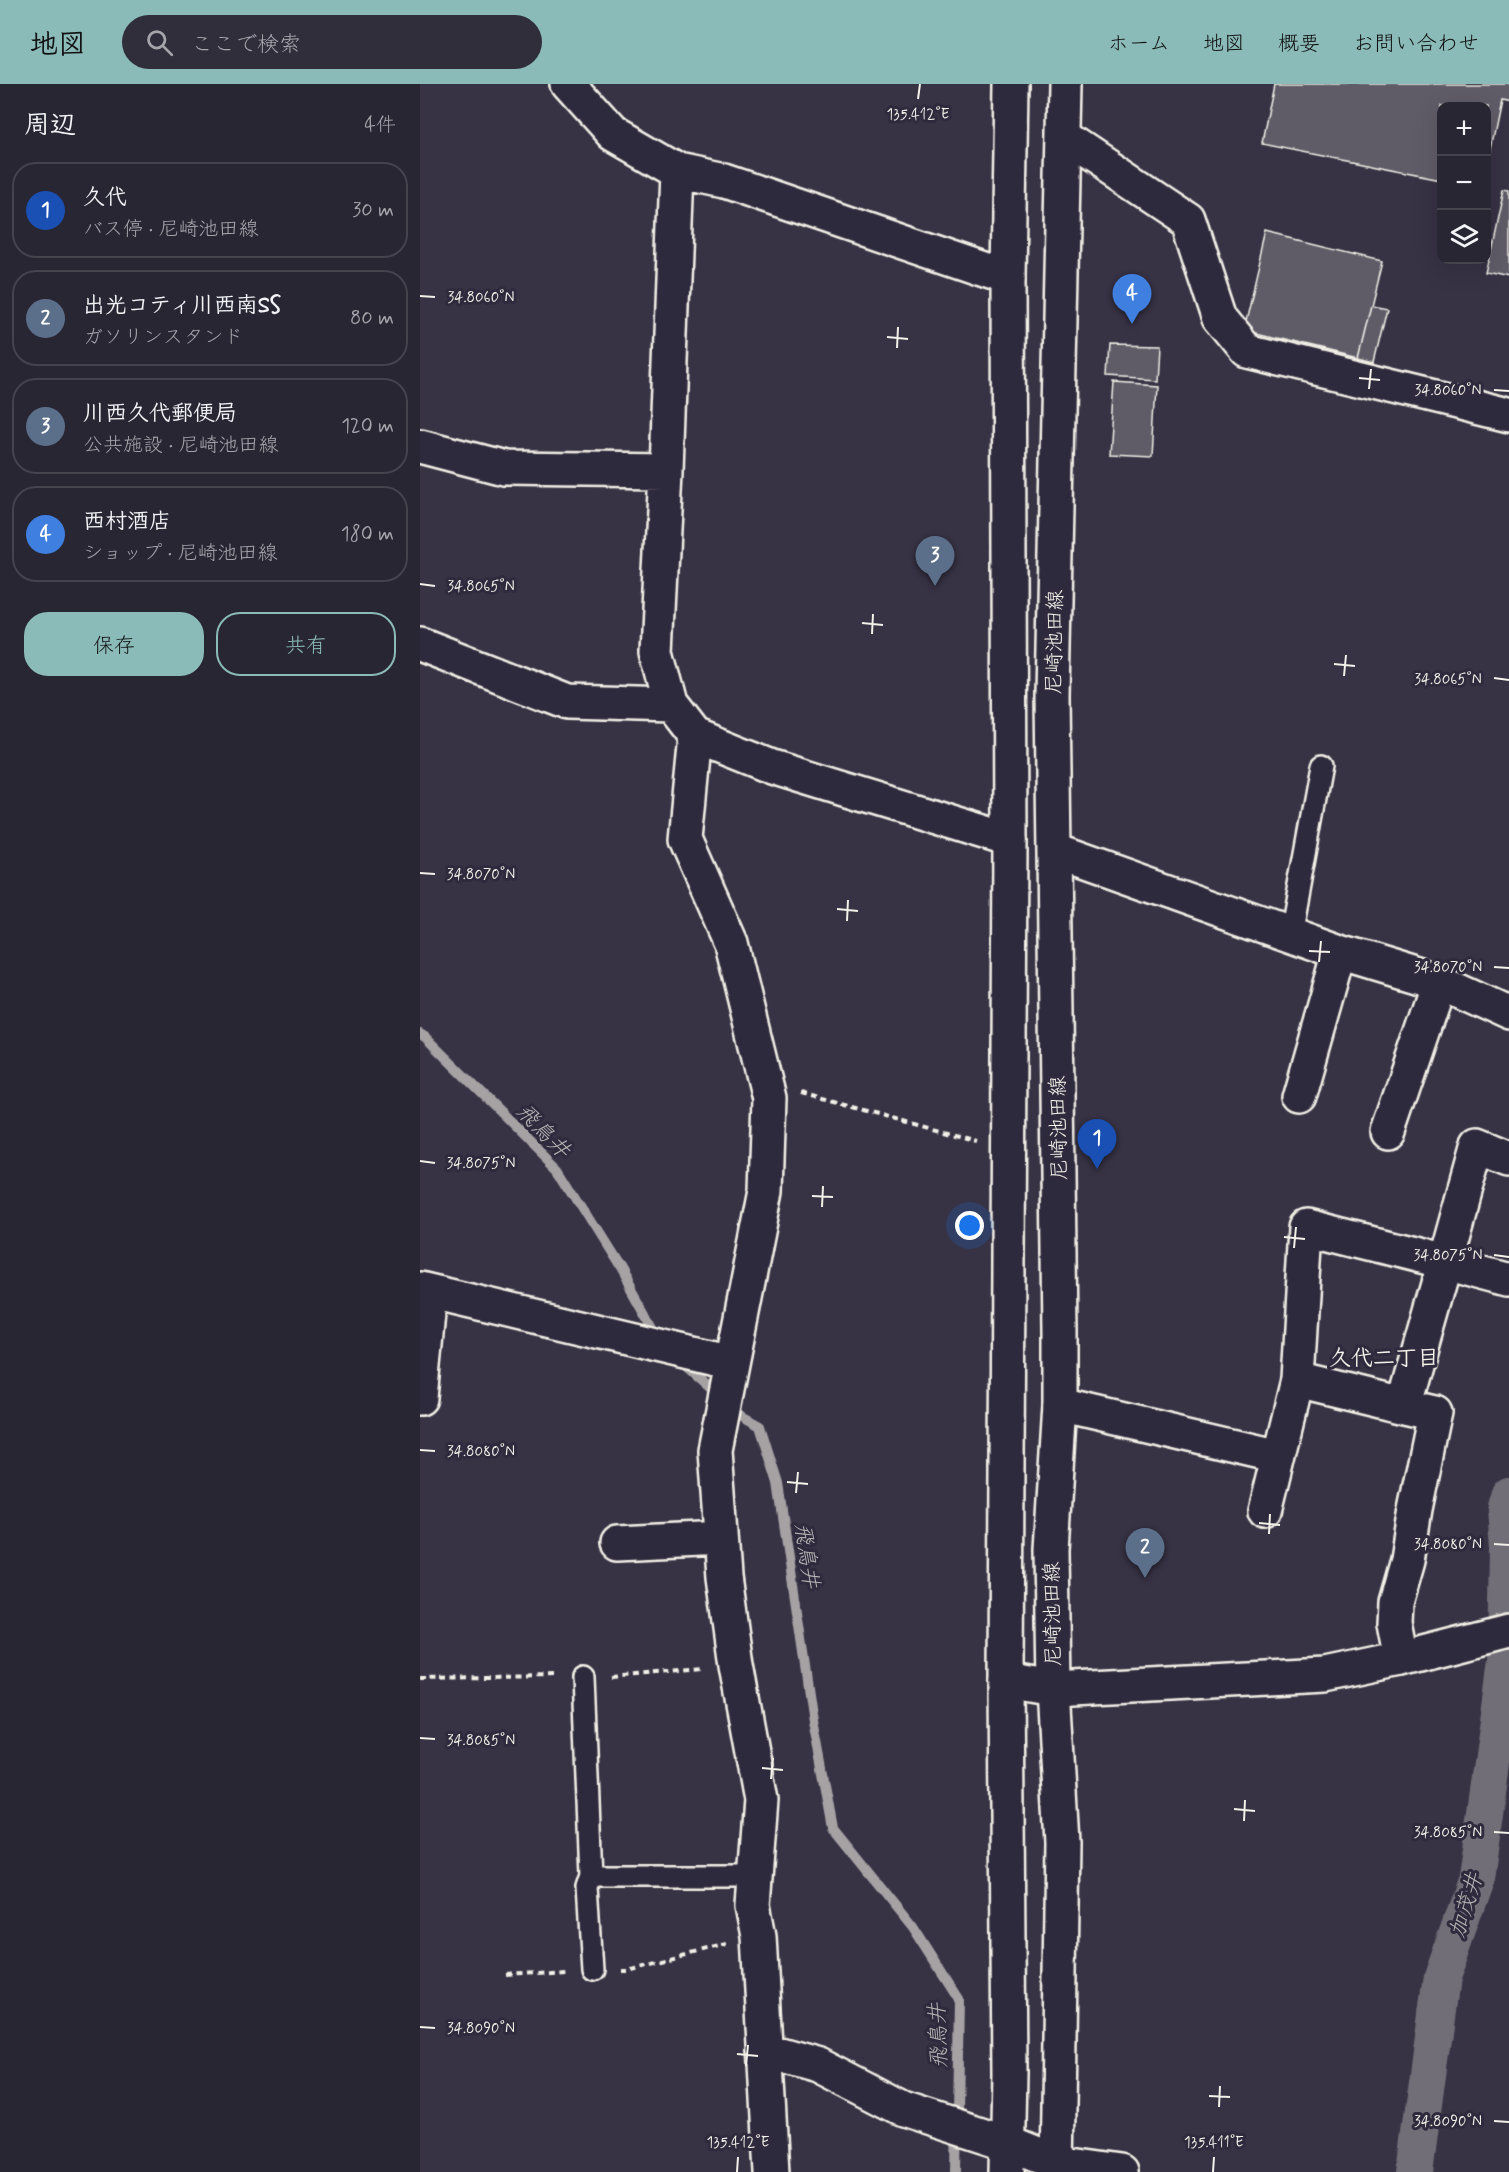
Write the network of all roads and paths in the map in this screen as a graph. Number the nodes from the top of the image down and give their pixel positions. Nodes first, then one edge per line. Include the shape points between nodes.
1 (568, 84) edge
2 (1011, 84) edge
3 (1065, 84) edge
4 (1065, 138) junction
5 (677, 171) junction
6 (1008, 278) junction
7 (1509, 415) edge
8 (420, 446) edge
9 (666, 470) junction
10 (420, 644) edge
11 (671, 705) junction
12 (695, 736) junction
13 (1321, 766) dead end
14 (1010, 840) junction
15 (1056, 851) junction
16 (1290, 934) junction
17 (1340, 952) junction
18 (1439, 982) junction
19 (1509, 1014) edge
20 (766, 1083) junction
21 (1299, 1096) dead end
22 (1388, 1132) dead end
23 (976, 1141) dead end
24 (1509, 1159) edge
25 (1445, 1262) junction
26 (1509, 1279) edge
27 (425, 1291) edge
28 (732, 1363) junction
29 (1297, 1380) junction
30 (420, 1398) edge
31 (1060, 1405) junction
32 (1404, 1406) junction
33 (1278, 1456) junction
34 (1266, 1511) dead end
35 (721, 1538) junction
36 (617, 1543) dead end
37 (1509, 1631) edge
38 (1401, 1659) junction
39 (583, 1677) dead end
40 (1006, 1681) junction
41 (1053, 1689) junction
42 (591, 1876) junction
43 (754, 1876) junction
44 (759, 1936) junction
45 (592, 1969) junction
46 (506, 1975) dead end
47 (765, 2050) junction
48 (1007, 2157) edge
49 (1058, 2168) edge
50 (772, 2172) edge
51 (1122, 2172) edge

1 - 5 street via 613,134
2 - 6 street, 尼崎池田線
3 - 4 street, 尼崎池田線
4 - 7 street via 1188,220 1220,318 1247,351
4 - 15 street, 尼崎池田線 via 1053,683
5 - 6 street via 724,181
5 - 9 street
6 - 14 street, 尼崎池田線
8 - 9 street via 504,468
9 - 11 street via 657,651
10 - 11 street via 567,702
11 - 12 street
12 - 14 street via 772,767
12 - 20 street via 685,839 731,943
13 - 16 lane
14 - 40 street, 尼崎池田線
15 - 16 street
15 - 31 street, 尼崎池田線
16 - 17 street
17 - 18 street
17 - 21 street
18 - 19 street
18 - 22 street
20 - 23 path
20 - 28 street via 766,1191
24 - 25 street via 1477,1146
25 - 26 street
25 - 29 street via 1306,1227
25 - 32 street
27 - 28 street
27 - 30 street
28 - 35 street via 715,1449
29 - 32 street
29 - 33 street
31 - 33 street
31 - 41 street, 尼崎池田線 via 1051,1549
32 - 38 street via 1435,1413 1407,1560 1395,1602 1394,1623
33 - 34 street
35 - 36 street
35 - 43 street via 736,1665 760,1800
37 - 38 street
38 - 41 street via 1325,1675
39 - 42 lane
40 - 41 street
40 - 48 street, 尼崎池田線
41 - 49 street, 尼崎池田線 via 1062,1842
42 - 43 lane
42 - 45 lane via 587,1888
43 - 44 street via 753,1905
44 - 45 path via 627,1969
44 - 47 street
45 - 46 path
47 - 48 street via 818,2065
47 - 50 street
48 - 49 street
49 - 51 street

